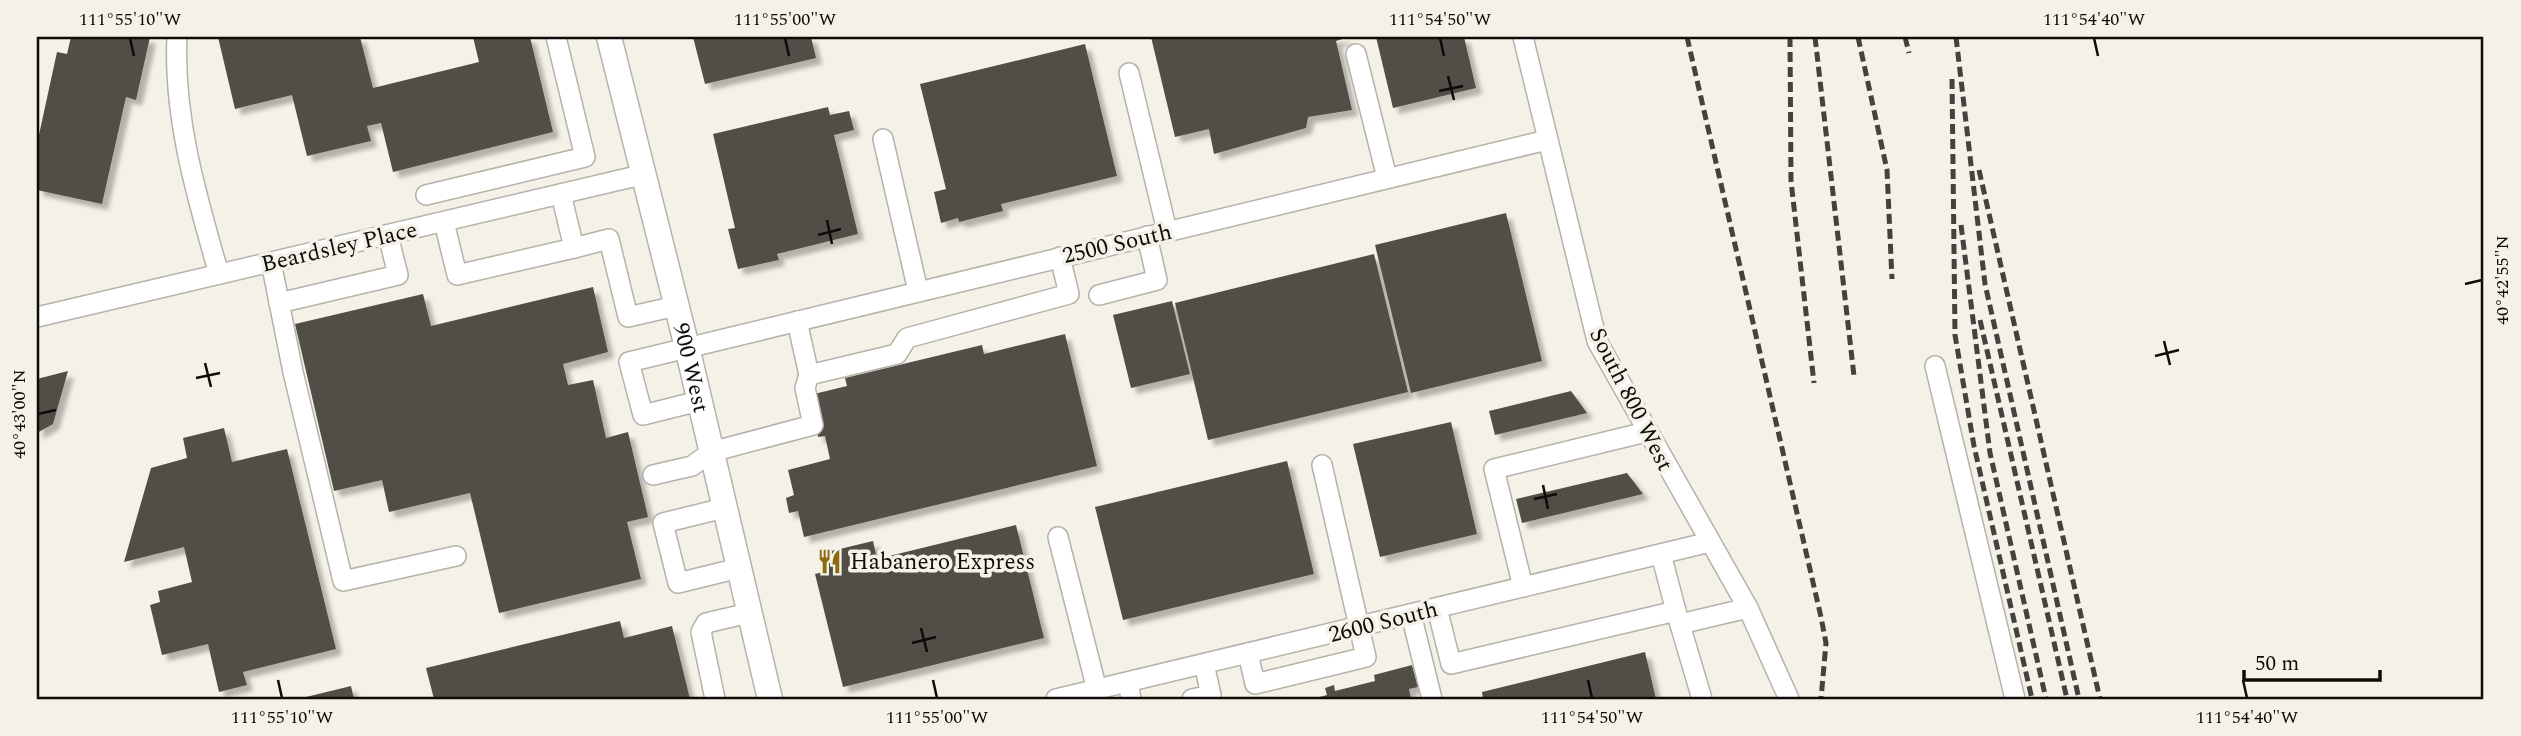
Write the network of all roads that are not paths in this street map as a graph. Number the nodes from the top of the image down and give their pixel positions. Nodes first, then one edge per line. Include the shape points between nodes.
1 (177, 37) edge
2 (556, 37) edge
3 (609, 37) edge
4 (1523, 37) edge
5 (1356, 54) dead end
6 (1129, 73) dead end
7 (883, 139) dead end
8 (1547, 140) junction
9 (641, 175) junction
10 (1387, 178) junction
11 (561, 194) junction
12 (426, 195) dead end
13 (444, 222) junction
14 (1167, 231) junction
15 (388, 235) junction
16 (1147, 236) junction
17 (574, 248) junction
18 (1060, 257) junction
19 (271, 262) junction
20 (219, 274) junction
21 (918, 291) junction
22 (1099, 295) dead end
23 (279, 303) junction
24 (676, 306) junction
25 (37, 317) edge
26 (797, 321) junction
27 (687, 347) junction
28 (1936, 366) dead end
29 (809, 375) junction
30 (699, 401) junction
31 (1647, 432) junction
32 (711, 452) junction
33 (1322, 465) dead end
34 (653, 475) dead end
35 (724, 508) junction
36 (1058, 537) dead end
37 (1710, 542) junction
38 (1661, 554) junction
39 (456, 556) dead end
40 (739, 568) junction
41 (1523, 587) junction
42 (1437, 608) junction
43 (1748, 608) junction
44 (749, 613) junction
45 (1411, 614) junction
46 (1678, 617) junction
47 (1358, 627) junction
48 (1248, 653) junction
49 (1204, 664) junction
50 (1097, 690) junction
51 (1130, 691) edge
52 (715, 699) edge
53 (770, 699) edge
54 (1056, 699) edge
55 (1192, 699) edge
56 (1432, 699) edge
57 (1702, 699) edge
58 (1789, 699) edge
59 (2015, 699) edge

1 - 20 street via 179,104
2 - 12 street via 585,156
3 - 9 main road, 900 West
4 - 8 street, South 800 West
5 - 10 street
6 - 14 street
7 - 21 street
8 - 10 street, 2500 South
8 - 31 street, South 800 West via 1597,341
9 - 11 street, Beardsley Place
9 - 24 main road, 900 West
10 - 14 street, 2500 South
11 - 13 street, Beardsley Place
11 - 17 street
13 - 15 street, Beardsley Place
13 - 17 street via 457,275
14 - 16 street, 2500 South
15 - 19 street, Beardsley Place
15 - 23 street via 398,275
16 - 18 street, 2500 South
16 - 22 street via 1157,280
17 - 24 street via 609,239 628,317
18 - 21 street, 2500 South
18 - 29 street via 1069,294 907,338 897,354
19 - 20 street, Beardsley Place
19 - 23 street
20 - 25 street, Beardsley Place
21 - 26 street, 2500 South
23 - 39 street via 343,581
24 - 27 main road, 900 West
26 - 27 street, 2500 South
26 - 29 street
27 - 30 main road, 900 West
27 - 30 street, 2500 South via 629,362 643,415
28 - 59 street
29 - 32 street via 805,388 813,425
30 - 32 main road, 900 West
31 - 37 street, South 800 West
31 - 41 street via 1494,469
32 - 34 street via 692,466
32 - 35 main road, 900 West
33 - 47 street
35 - 40 main road, 900 West
35 - 40 street via 663,523 678,583
36 - 50 street
37 - 38 street, 2600 South
37 - 43 street, South 800 West
38 - 41 street, 2600 South
38 - 46 street
40 - 44 main road, 900 West
41 - 42 street, 2600 South
42 - 45 street, 2600 South
42 - 46 street via 1451,664
43 - 46 street
43 - 58 street, South 800 West
44 - 52 street via 706,623 701,632
44 - 53 main road, 900 West
45 - 47 street, 2600 South
45 - 56 street
46 - 57 street
47 - 48 street, 2600 South
47 - 48 street via 1366,657 1255,684
48 - 49 street, 2600 South
49 - 51 street, 2600 South
49 - 55 street via 1211,695
50 - 51 street, 2600 South
50 - 54 street, 2600 South

